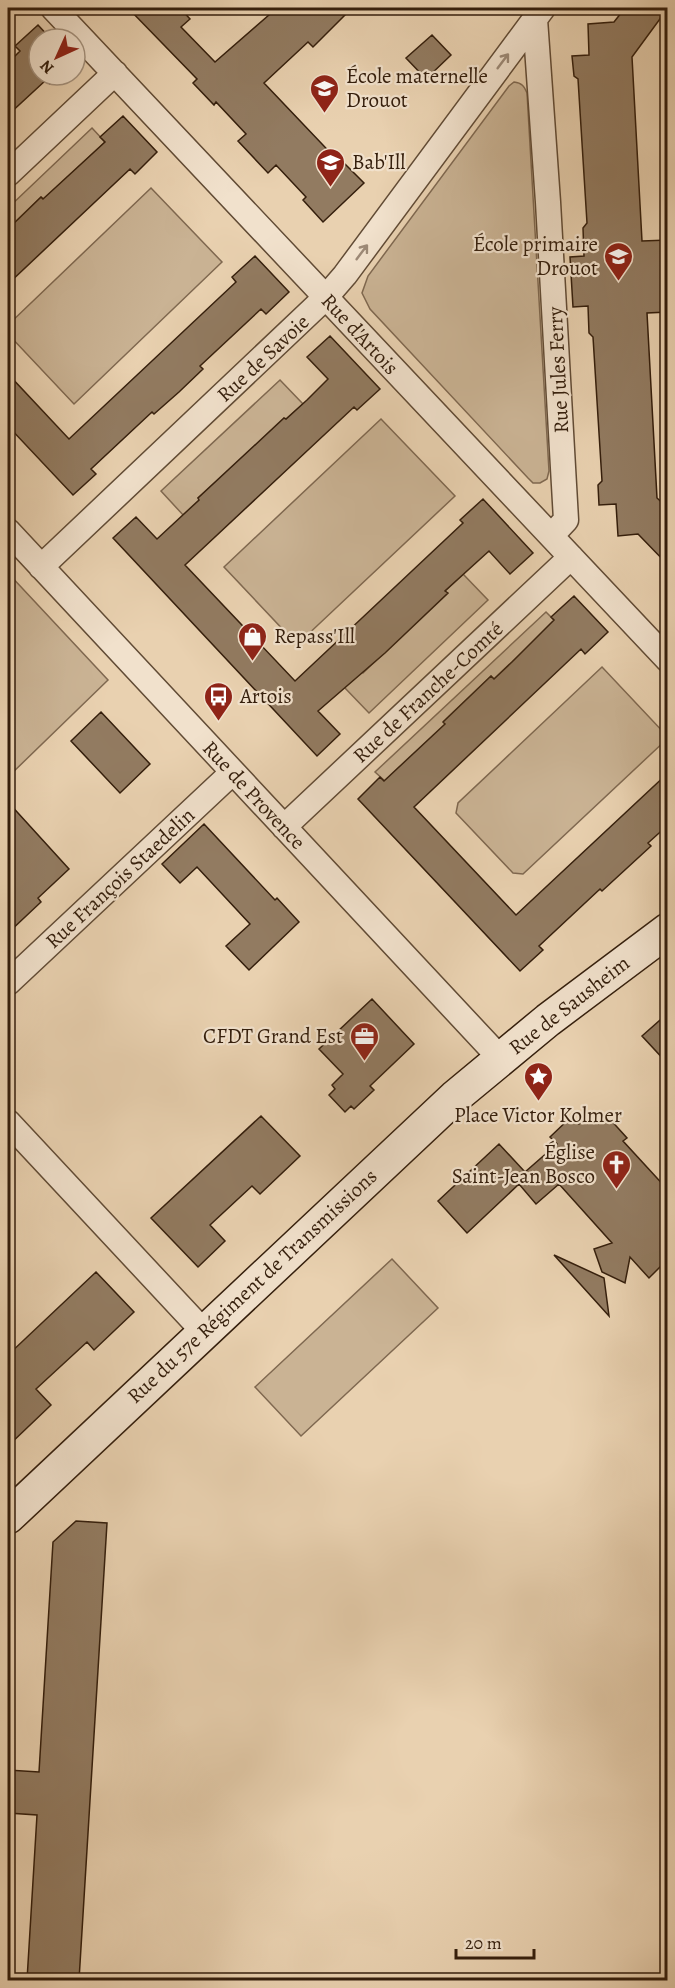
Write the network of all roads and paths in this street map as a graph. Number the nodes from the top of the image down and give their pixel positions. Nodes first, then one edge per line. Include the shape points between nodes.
1 (53, 8) edge
2 (539, 13) edge
3 (115, 73) junction
4 (8, 174) edge
5 (326, 297) junction
6 (8, 531) edge
7 (551, 536) junction
8 (571, 557) junction
9 (41, 567) junction
10 (668, 660) edge
11 (233, 772) junction
12 (284, 827) junction
13 (668, 930) edge
14 (8, 983) edge
15 (501, 1059) junction
16 (8, 1122) edge
17 (204, 1332) junction
18 (8, 1517) edge

1 - 3 street, Rue d'Artois
5 -> 2 street, Rue de Savoie
2 - 7 street, Rue Jules Ferry via 566,520
3 - 4 street
3 - 5 street, Rue d'Artois
5 - 7 street, Rue d'Artois
5 - 9 street, Rue de Savoie
6 - 9 street, Rue de Provence
7 - 8 street, Rue d'Artois
8 - 10 street, Rue d'Artois
8 - 12 street, Rue de Franche-Comté
9 - 11 street, Rue de Provence
11 - 12 street, Rue de Provence
11 - 14 street, Rue François Staedelin
12 - 15 street, Rue de Provence
13 - 15 main road, Rue de Sausheim
15 - 17 main road, Rue du 57e Régiment de Transmissions via 454,1097
16 - 17 street
17 - 18 main road, Rue du 57e Régiment de Transmissions

